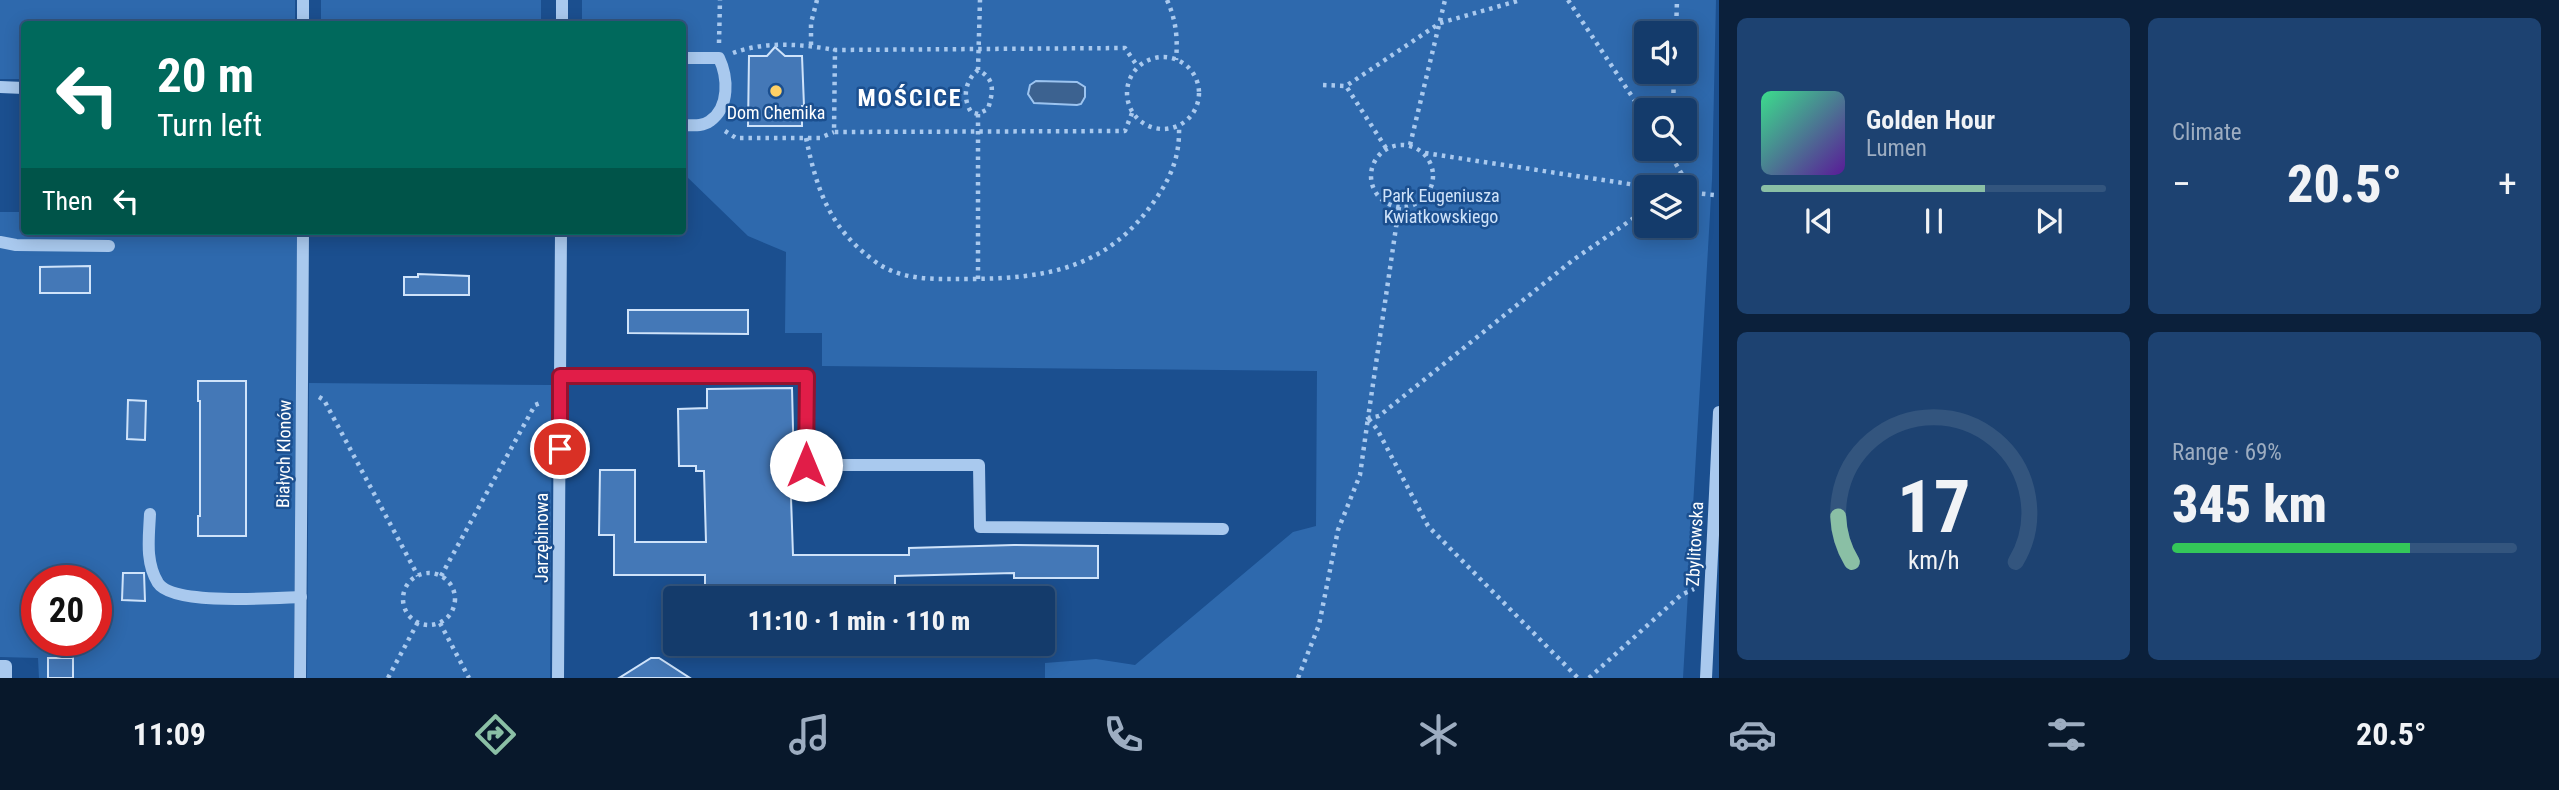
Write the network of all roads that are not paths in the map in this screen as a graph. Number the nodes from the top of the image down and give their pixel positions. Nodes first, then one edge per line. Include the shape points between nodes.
1 (303, 0) edge
2 (562, 0) edge
3 (303, 21) edge
4 (562, 21) edge
5 (686, 58) edge
6 (0, 88) edge
7 (21, 88) edge
8 (686, 125) edge
9 (303, 235) edge
10 (561, 235) edge
11 (0, 242) edge
12 (109, 246) dead end
13 (560, 376) junction
14 (1719, 412) edge
15 (150, 514) dead end
16 (1223, 529) dead end
17 (300, 597) junction
18 (0, 666) edge
19 (6, 678) edge
20 (300, 678) edge
21 (558, 678) edge
22 (1706, 678) edge

1 - 3 street
2 - 4 street
5 - 8 street via 719,58 726,92 710,122
6 - 7 street
9 - 17 street, Białych Klonów
10 - 13 street, Jarzębinowa
11 - 12 street
13 - 16 street via 807,376 806,465 979,465 980,527
13 - 21 street, Jarzębinowa
14 - 22 street, Zbylitowska
15 - 17 street via 151,570 169,593
17 - 20 street, Białych Klonów
18 - 19 street via 6,666

